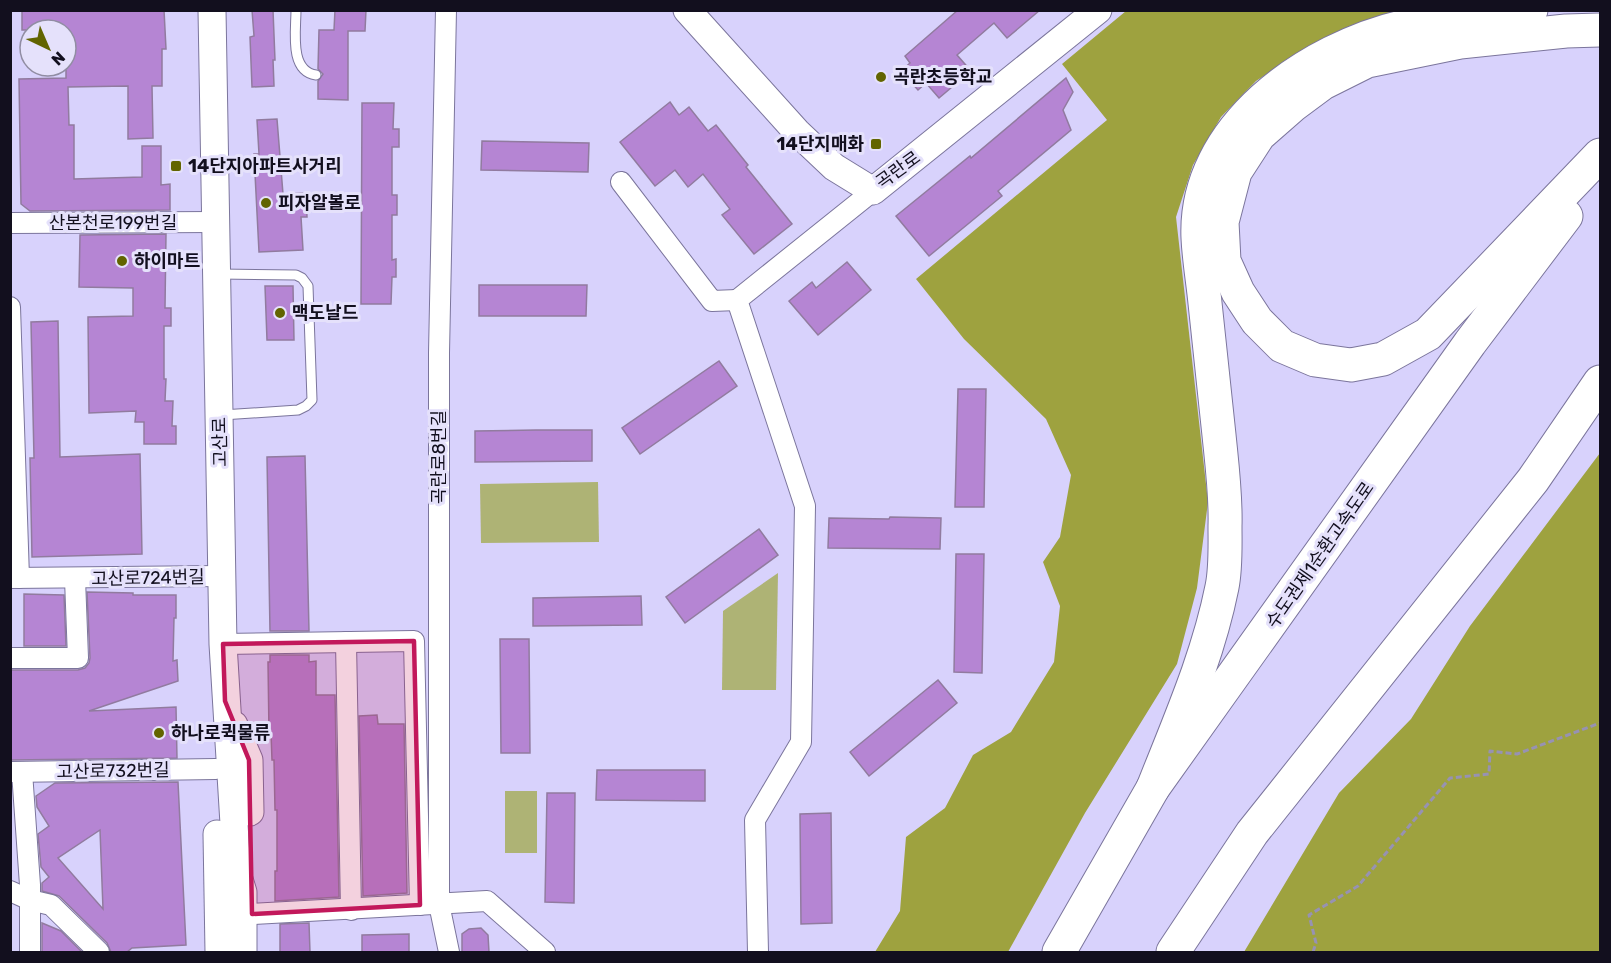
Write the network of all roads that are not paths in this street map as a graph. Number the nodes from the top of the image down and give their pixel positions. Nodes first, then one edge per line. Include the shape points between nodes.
1 (212, 10) edge
2 (296, 10) edge
3 (446, 10) edge
4 (687, 10) edge
5 (1098, 10) edge
6 (1531, 10) edge
7 (1600, 30) edge
8 (316, 75) dead end
9 (1600, 155) edge
10 (1600, 171) edge
11 (621, 182) dead end
12 (873, 191) junction
13 (215, 222) junction
14 (10, 223) edge
15 (216, 274) junction
16 (737, 300) junction
17 (10, 307) edge
18 (1600, 382) edge
19 (1600, 403) edge
20 (220, 415) junction
21 (1533, 480) junction
22 (221, 576) junction
23 (15, 578) edge
24 (75, 579) junction
25 (346, 642) junction
26 (223, 644) junction
27 (10, 658) edge
28 (225, 701) junction
29 (216, 769) junction
30 (16, 772) edge
31 (1153, 788) junction
32 (237, 873) junction
33 (10, 891) edge
34 (30, 900) junction
35 (429, 905) junction
36 (351, 910) junction
37 (252, 914) junction
38 (30, 952) edge
39 (99, 952) edge
40 (219, 952) edge
41 (232, 952) edge
42 (243, 952) edge
43 (253, 952) edge
44 (449, 952) edge
45 (544, 952) edge
46 (758, 952) edge
47 (1059, 952) edge
48 (1173, 952) edge

1 - 13 street, 고산로
2 - 8 lane via 297,59 306,72
3 - 35 street, 곡란로8번길
4 - 12 street, 곡란로 via 796,132 834,167
5 - 12 street, 곡란로
6 - 31 highway via 1404,26 1350,45 1297,71 1275,88 1242,118 1217,156 1202,195 1198,236 1226,523 1222,585 1198,675
7 - 9 highway via 1460,42 1367,61 1323,83 1259,135 1235,172 1222,222 1224,261 1257,321 1282,345 1315,360 1351,365 1383,359 1428,334
10 - 31 highway, 수도권제1순환고속도로 via 1470,343
11 - 16 street via 712,301
12 - 16 street
13 - 14 street, 산본천로199번길
13 - 15 street, 고산로
15 - 20 street, 고산로
15 - 20 lane via 302,278 308,286 312,400 297,410
16 - 46 street via 805,506 801,742 755,820
17 - 23 street
18 - 21 highway
19 - 21 highway
20 - 22 street, 고산로
21 - 48 highway via 1252,833
22 - 24 street, 고산로724번길
22 - 26 street, 고산로
23 - 24 street, 고산로724번길
24 - 27 street, 고산로724번길 via 78,658
25 - 26 street
25 - 35 street via 414,641
25 - 36 street
26 - 28 street, 고산로
28 - 29 street
28 - 32 street, 고산로
28 - 37 street via 249,760
29 - 30 street, 고산로732번길
29 - 40 street
30 - 34 street
31 - 47 highway, 수도권제1순환고속도로
32 - 41 street via 231,894
32 - 42 street via 243,892
33 - 34 street
34 - 38 street
34 - 39 street via 51,905
35 - 36 street
35 - 44 street, 곡란로8번길
35 - 45 street via 487,901
36 - 37 street
37 - 43 street

